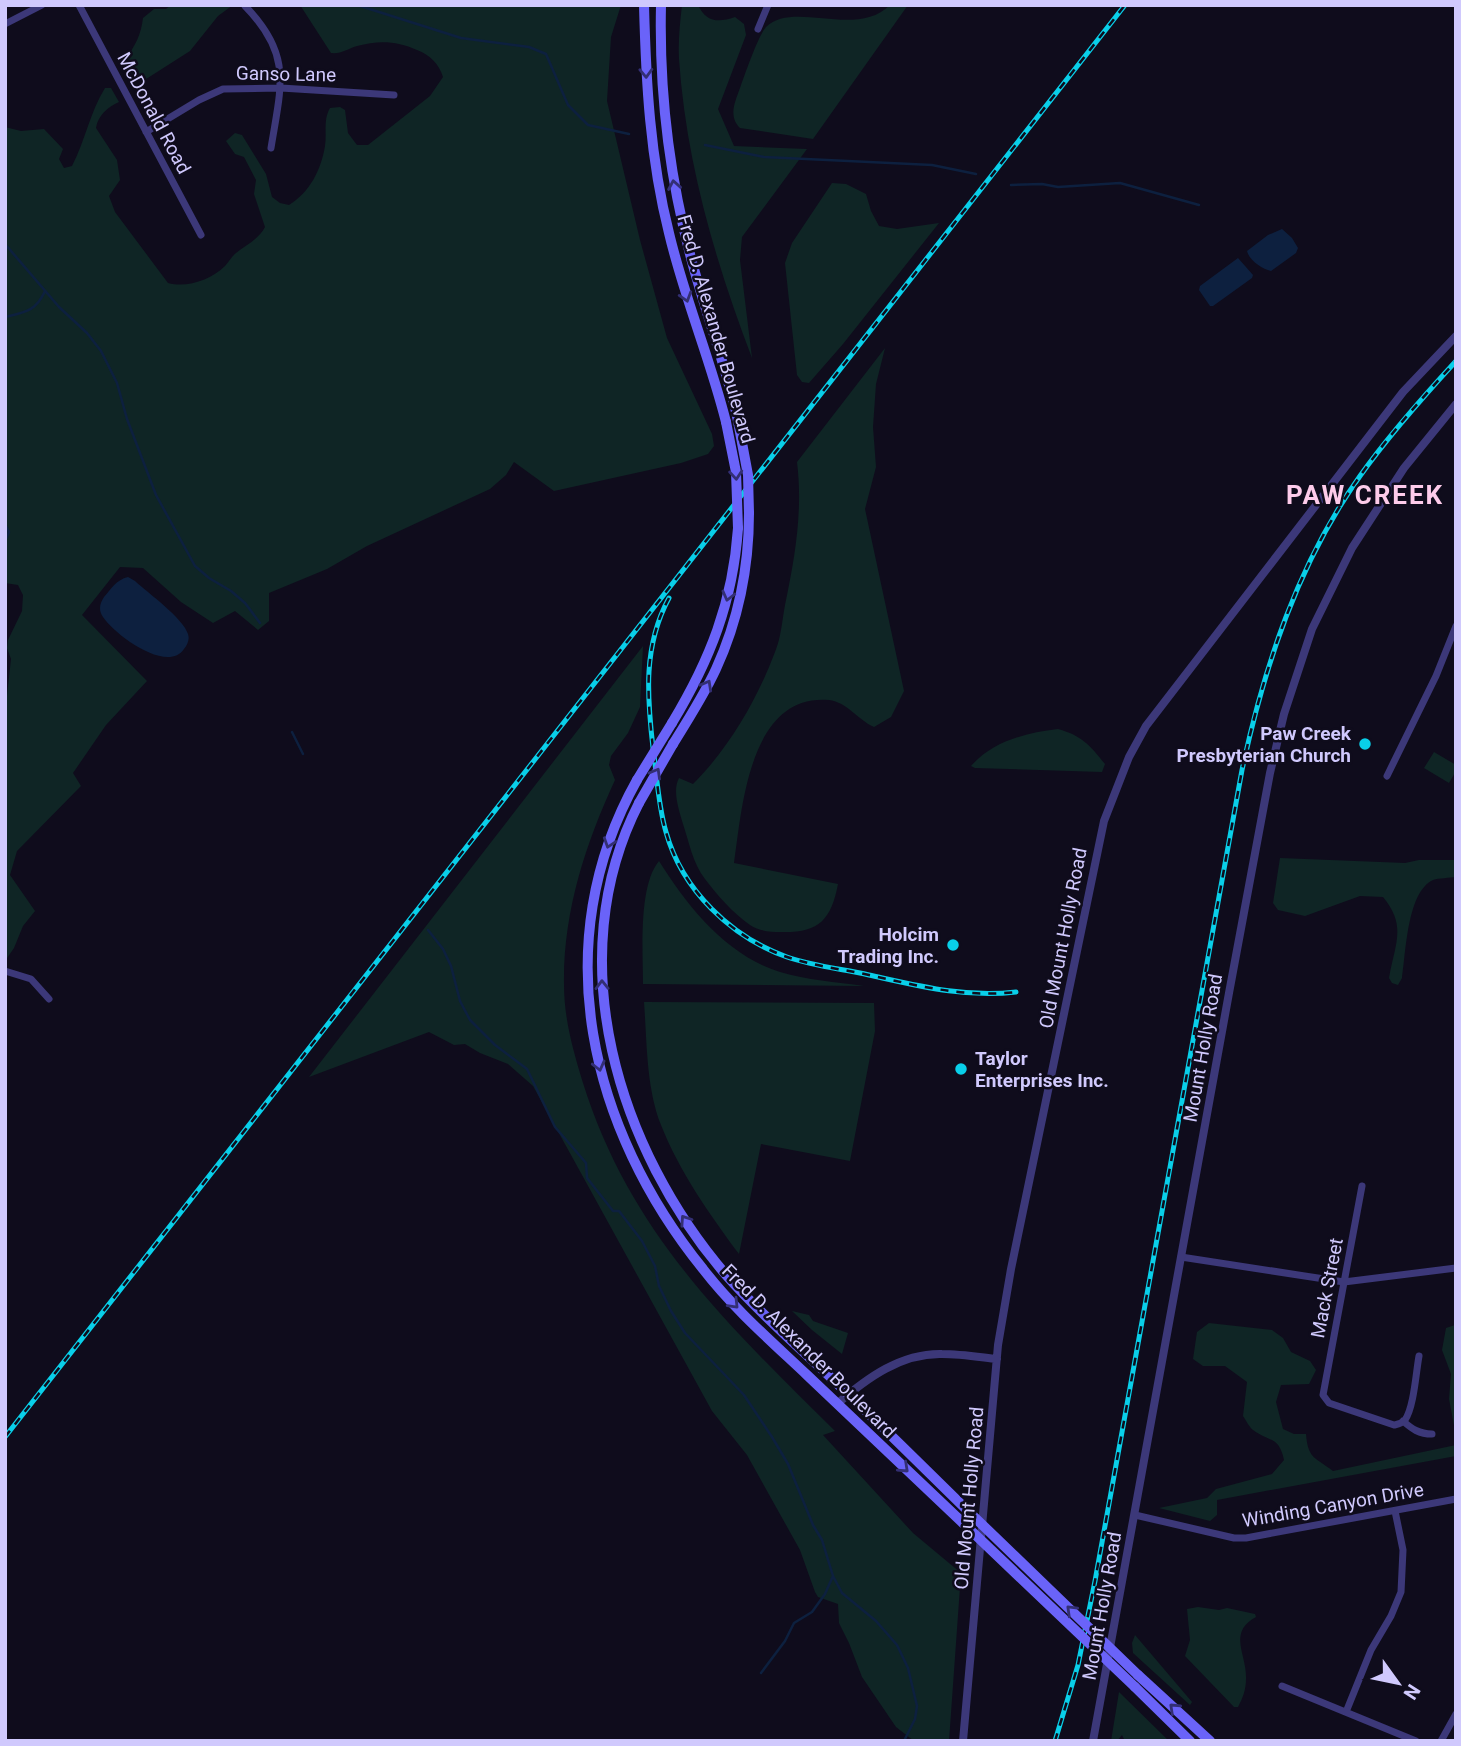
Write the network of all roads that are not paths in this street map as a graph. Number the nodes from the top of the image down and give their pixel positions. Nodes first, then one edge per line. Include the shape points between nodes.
1 (41, 5) edge
2 (79, 5) edge
3 (644, 5) edge
4 (661, 5) edge
5 (768, 5) edge
6 (245, 6) edge
7 (5, 24) edge
8 (758, 29) dead end
9 (281, 88) junction
10 (394, 94) dead end
11 (146, 132) junction
12 (271, 148) dead end
13 (201, 235) dead end
14 (1456, 336) edge
15 (1456, 404) edge
16 (1456, 626) edge
17 (1387, 776) dead end
18 (5, 971) edge
19 (49, 999) dead end
20 (1362, 1186) dead end
21 (1181, 1256) junction
22 (1456, 1268) edge
23 (1344, 1282) junction
24 (1419, 1356) dead end
25 (996, 1359) junction
26 (849, 1394) junction
27 (837, 1404) junction
28 (1402, 1422) junction
29 (1432, 1434) dead end
30 (1456, 1499) edge
31 (1395, 1511) junction
32 (1135, 1515) junction
33 (1282, 1686) dead end
34 (1346, 1712) junction
35 (1456, 1714) edge
36 (963, 1741) edge
37 (1093, 1741) edge
38 (1190, 1741) edge
39 (1210, 1741) edge
40 (1416, 1741) edge
41 (1441, 1741) edge

1 - 7 street
2 - 11 street, McDonald Road
3 -> 27 main road, Fred D. Alexander Boulevard, bridge via 648,112 660,193 683,287 726,422 736,472 738,528 731,584 718,632 701,674 637,780 598,876 588,936 588,1005 598,1066 649,1189 690,1252 737,1307
26 -> 4 main road, Fred D. Alexander Boulevard, bridge via 749,1299 698,1239 649,1156 623,1094 608,1036 602,956 610,888 626,832 709,684 729,635 747,558 748,475 737,416 675,190 665,120
5 - 8 street
6 - 9 street via 272,39
9 - 10 street, Ganso Lane
9 - 11 street, Ganso Lane via 223,89
9 - 12 street
11 - 13 street, McDonald Road
14 - 25 street, Old Mount Holly Road via 1403,392 1159,709 1129,757 1096,851
15 - 21 street, Mount Holly Road via 1404,468 1352,548 1312,629 1293,685 1270,773
16 - 17 street
18 - 19 street via 31,979
20 - 23 street, Mack Street
21 - 23 street
21 - 32 street, Mount Holly Road
22 - 23 street
23 - 28 street, Mack Street via 1323,1395 1340,1407 1394,1425
24 - 28 street via 1410,1409
25 - 26 street via 921,1355 881,1371
25 - 36 street, Old Mount Holly Road
26 - 27 street
39 -> 26 main road, Fred D. Alexander Boulevard, bridge
27 -> 38 main road, Fred D. Alexander Boulevard, bridge
28 - 29 street
30 - 31 street, Winding Canyon Drive
31 - 32 street, Winding Canyon Drive via 1245,1538
31 - 34 street via 1403,1550 1401,1592
32 - 37 street, Mount Holly Road
33 - 34 street
34 - 40 street
35 - 41 street

